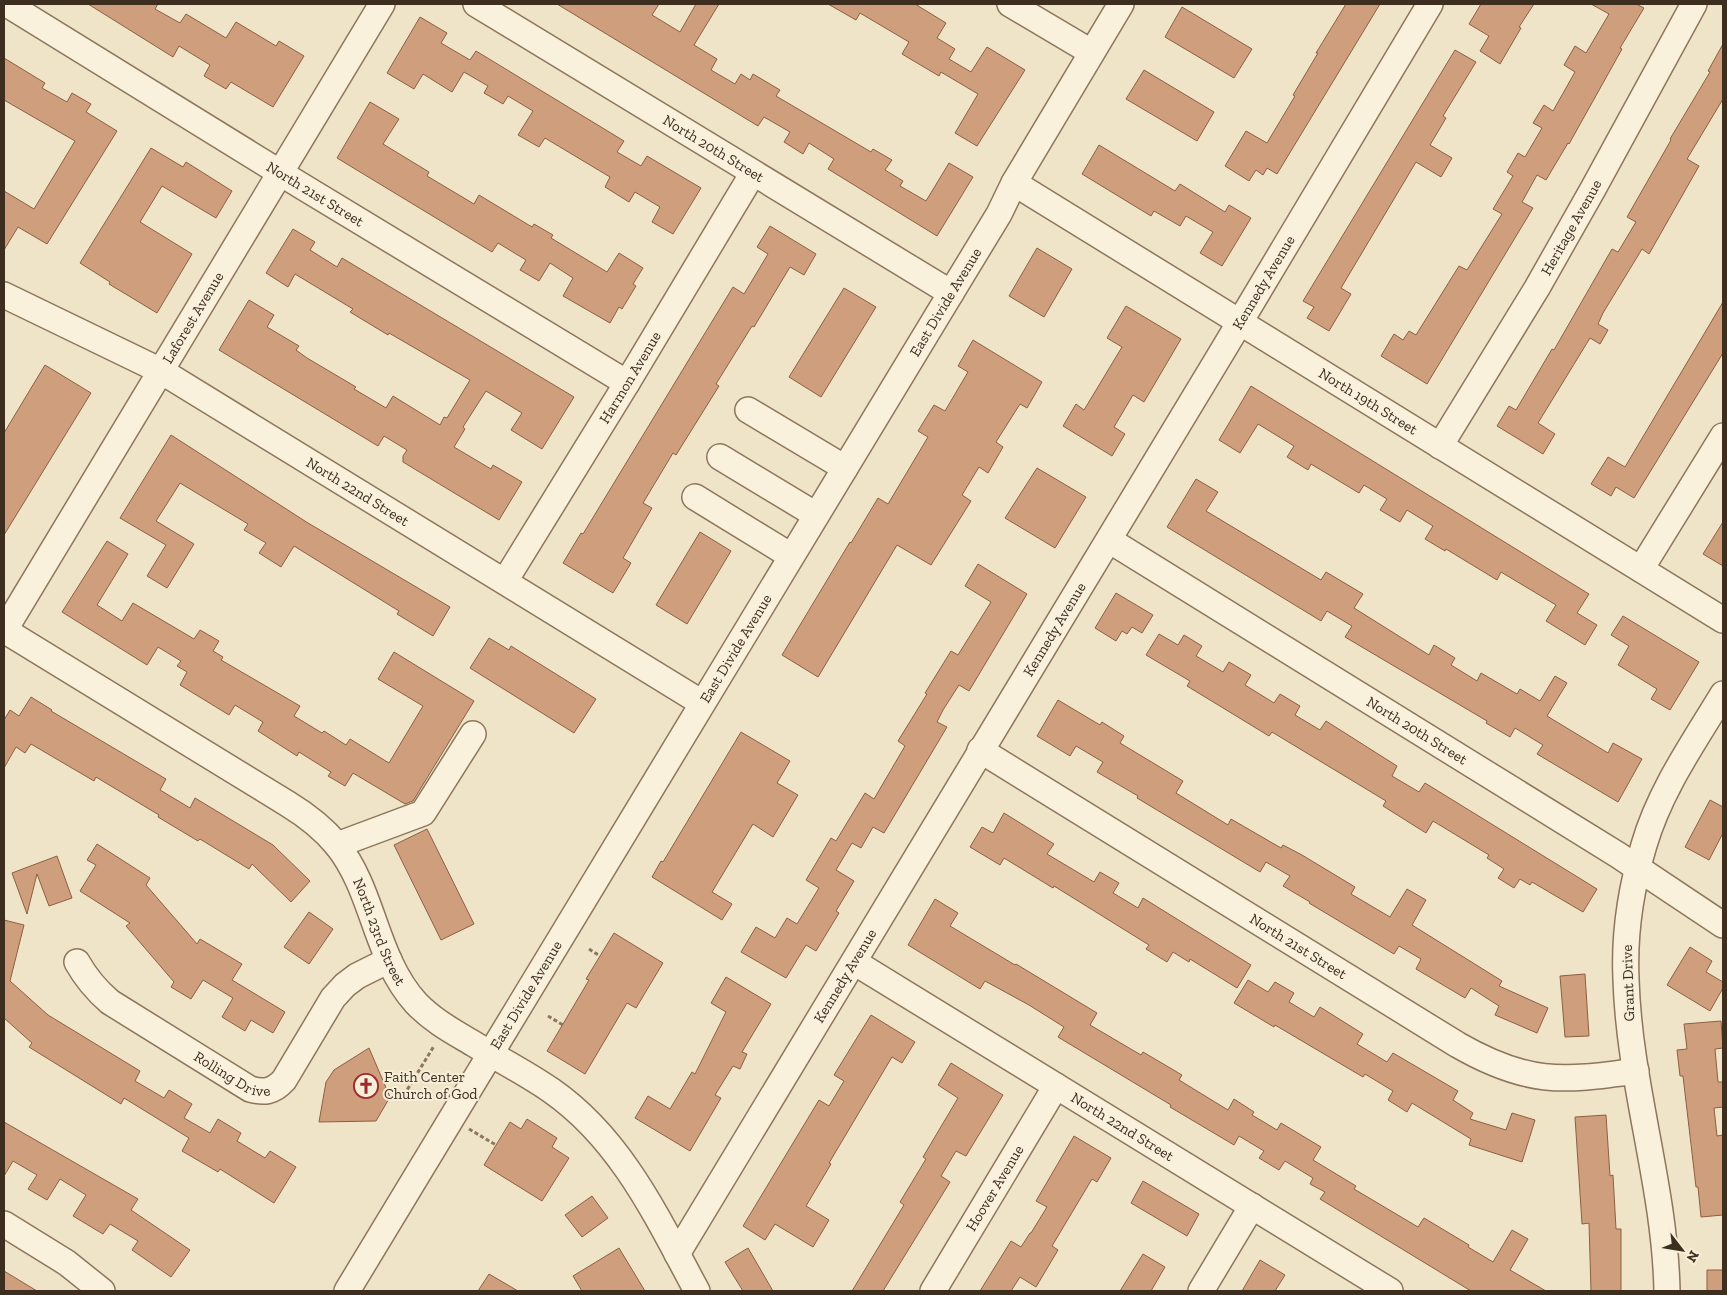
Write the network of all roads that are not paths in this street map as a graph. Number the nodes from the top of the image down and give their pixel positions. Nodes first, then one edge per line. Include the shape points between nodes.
1 (7, 4) edge
2 (382, 4) edge
3 (476, 4) edge
4 (1010, 4) edge
5 (1121, 4) edge
6 (1430, 4) edge
7 (1694, 4) edge
8 (1091, 52) junction
9 (281, 173) junction
10 (753, 173) junction
11 (1014, 183) junction
12 (951, 293) junction
13 (4, 296) edge
14 (1240, 322) junction
15 (161, 371) junction
16 (627, 383) junction
17 (748, 410) dead end
18 (1723, 436) edge
19 (1440, 446) junction
20 (720, 457) dead end
21 (845, 468) junction
22 (695, 497) dead end
23 (816, 515) junction
24 (1109, 540) junction
25 (792, 556) junction
26 (1641, 569) junction
27 (505, 581) junction
28 (1723, 620) edge
29 (4, 630) edge
30 (1723, 694) edge
31 (702, 703) junction
32 (473, 734) dead end
33 (980, 750) junction
34 (337, 845) junction
35 (1638, 867) junction
36 (1723, 925) edge
37 (389, 960) junction
38 (77, 962) dead end
39 (854, 962) junction
40 (490, 1054) junction
41 (1636, 1070) junction
42 (1056, 1086) junction
43 (1252, 1206) junction
44 (4, 1224) edge
45 (677, 1254) junction
46 (102, 1291) edge
47 (347, 1291) edge
48 (697, 1291) edge
49 (933, 1291) edge
50 (1201, 1291) edge
51 (1390, 1291) edge
52 (1666, 1291) edge

1 - 9 street, North 21st Street
2 - 9 street, Laforest Avenue
3 - 10 street, North 20th Street
4 - 8 street
5 - 8 street, East Divide Avenue
6 - 14 street, Kennedy Avenue
7 - 19 street, Heritage Avenue via 1537,288
8 - 11 street, East Divide Avenue
9 - 15 street, Laforest Avenue
9 - 16 street, North 21st Street
10 - 12 street, North 20th Street
10 - 16 street, Harmon Avenue
11 - 12 street, East Divide Avenue
11 - 14 street, North 19th Street
12 - 21 street, East Divide Avenue
13 - 15 street, North 22nd Street
14 - 19 street, North 19th Street
14 - 24 street, Kennedy Avenue
15 - 27 street, North 22nd Street
15 - 29 street, Laforest Avenue
16 - 27 street, Harmon Avenue
17 - 21 street
18 - 26 street
19 - 26 street, North 19th Street
20 - 23 street
21 - 23 street, East Divide Avenue
22 - 25 street
23 - 25 street, East Divide Avenue
24 - 33 street, Kennedy Avenue
24 - 35 street, North 20th Street
25 - 31 street, East Divide Avenue
26 - 28 street, North 19th Street
27 - 31 street, North 22nd Street
29 - 34 street, North 23rd Street via 288,804 315,823
30 - 35 street, Grant Drive via 1660,804
31 - 40 street, East Divide Avenue
32 - 34 street via 423,813
33 - 39 street, Kennedy Avenue
33 - 41 street, North 21st Street via 1495,1065 1553,1078 1591,1077
34 - 37 street, North 23rd Street via 360,886
35 - 36 street, North 20th Street
35 - 41 street, Grant Drive via 1625,956
37 - 38 street, Rolling Drive via 357,976 333,998 284,1080 269,1092 250,1089 110,1002 96,991
37 - 40 street, North 23rd Street via 404,988 429,1015
39 - 42 street, North 22nd Street
39 - 45 street, Kennedy Avenue
40 - 45 street, North 23rd Street via 552,1091 584,1117 623,1163
40 - 47 street, East Divide Avenue
41 - 52 street, Grant Drive via 1661,1214
42 - 43 street, North 22nd Street
42 - 49 street, Hoover Avenue
43 - 50 street
43 - 51 street, North 22nd Street
44 - 46 street via 67,1263
45 - 48 street, North 23rd Street

